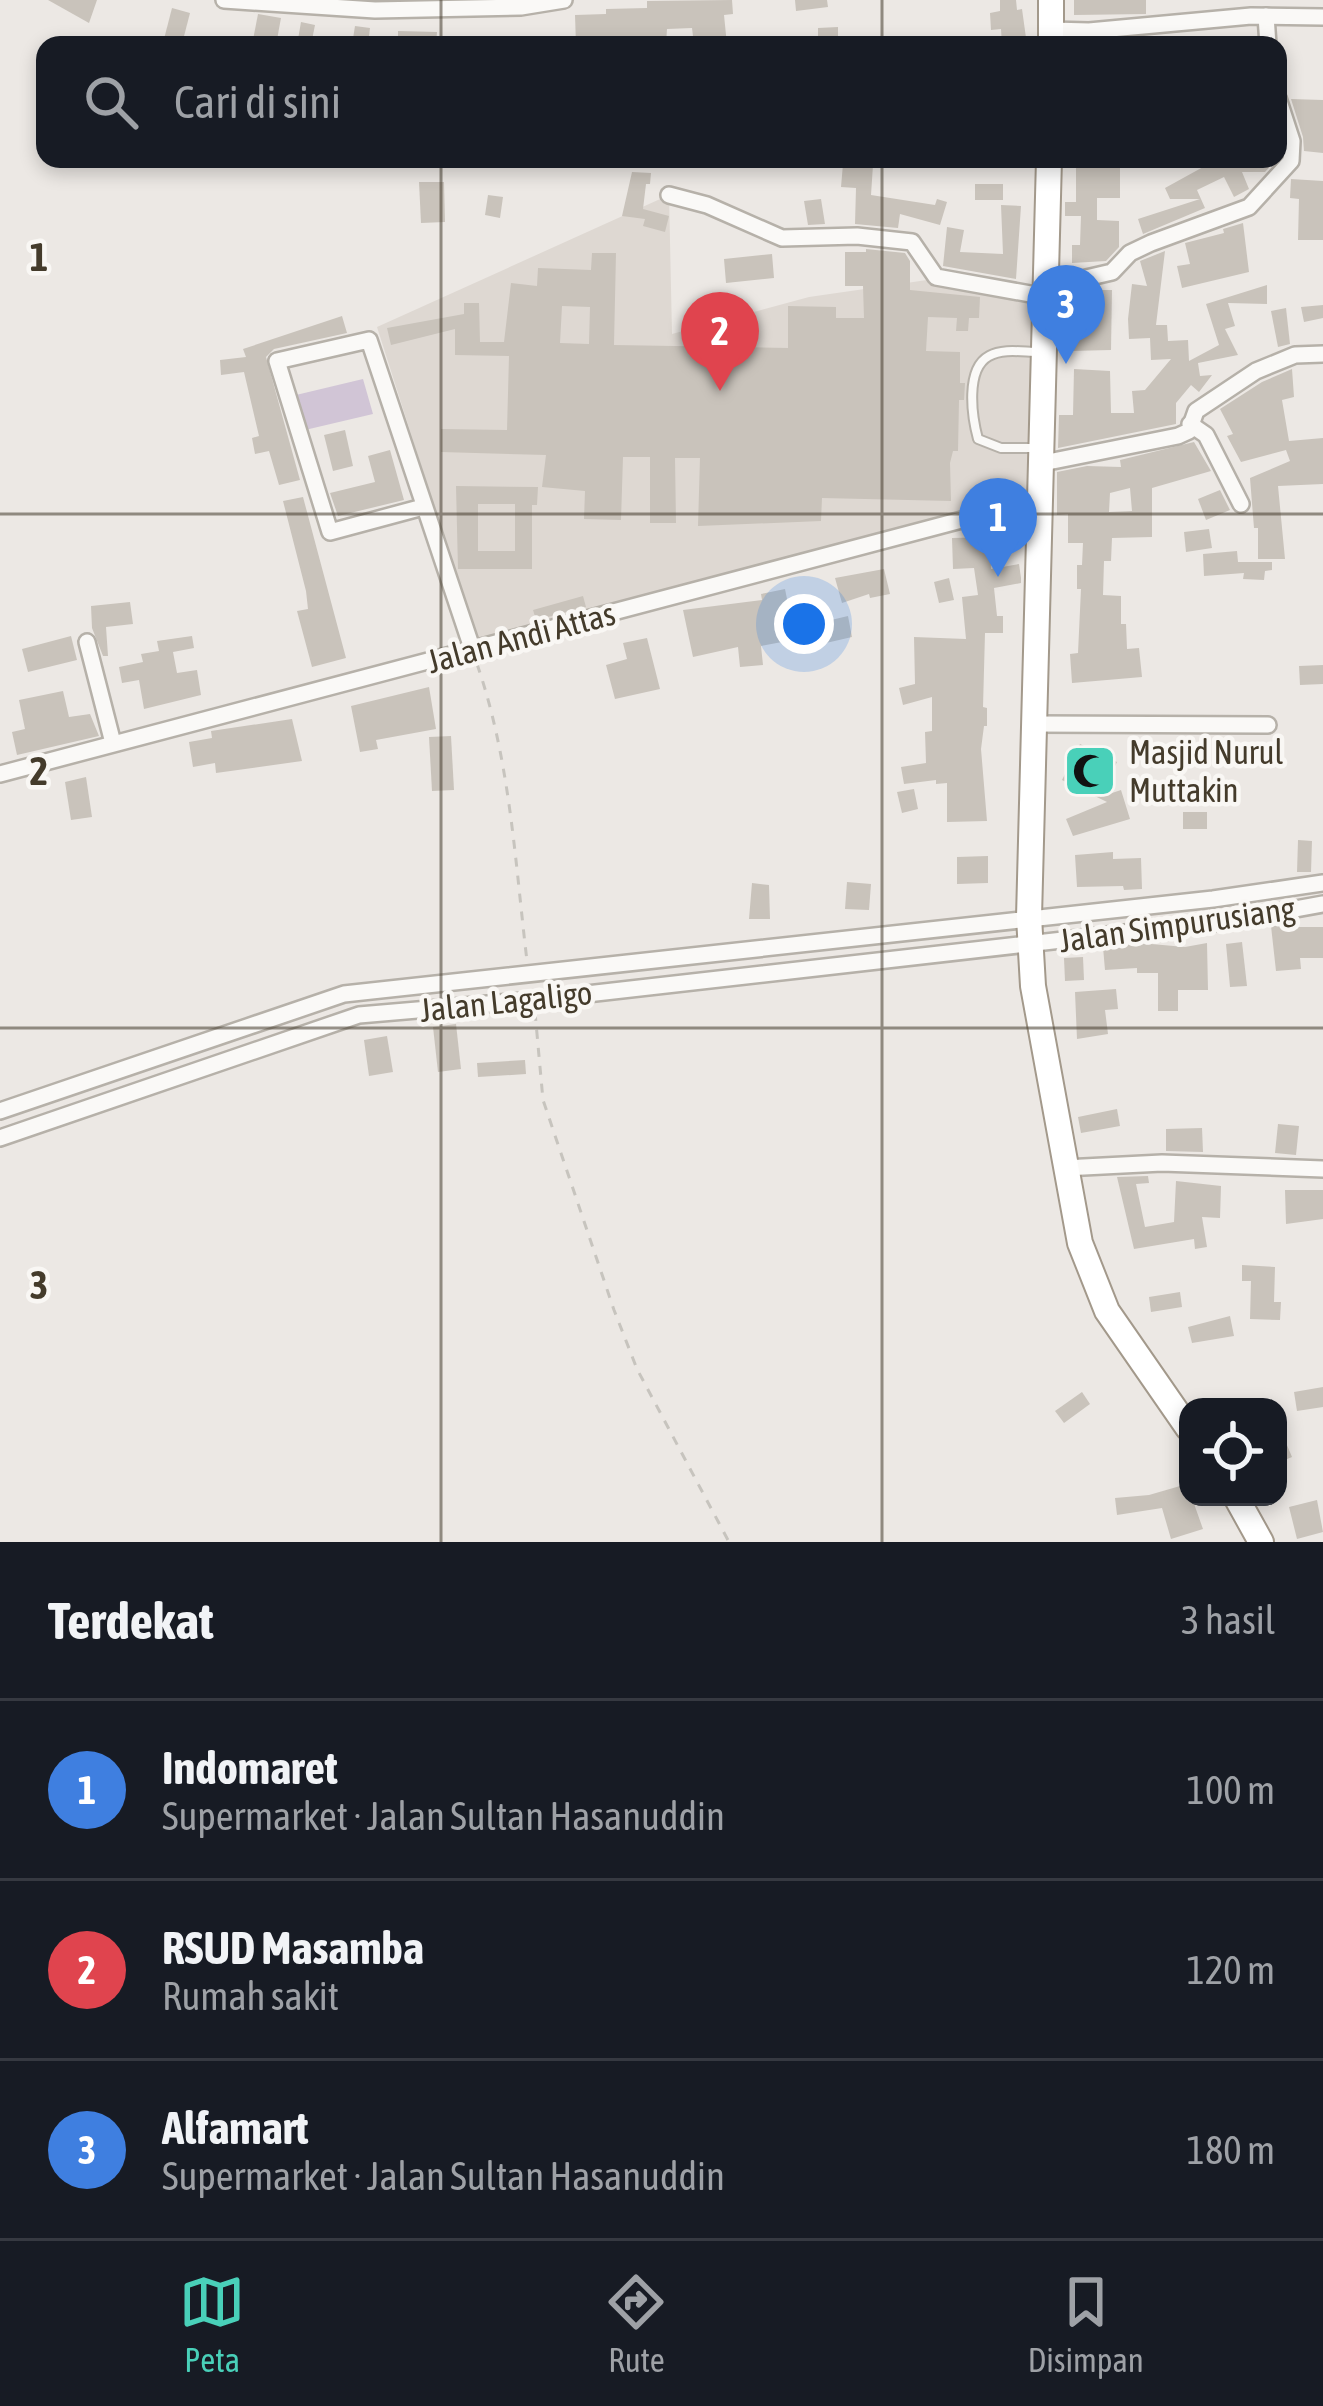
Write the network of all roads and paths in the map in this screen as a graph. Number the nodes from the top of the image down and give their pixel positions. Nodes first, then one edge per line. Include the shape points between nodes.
1 (224, 0) edge
2 (564, 0) edge
3 (1051, 0) edge
4 (521, 3) edge
5 (1266, 16) junction
6 (1323, 17) edge
7 (1051, 36) edge
8 (1062, 36) edge
9 (1267, 36) edge
10 (1287, 126) edge
11 (1287, 165) edge
12 (1049, 168) edge
13 (1285, 168) edge
14 (669, 195) dead end
15 (1047, 292) junction
16 (1046, 352) junction
17 (1323, 354) edge
18 (1190, 424) junction
19 (1043, 455) junction
20 (1041, 499) junction
21 (1241, 504) dead end
22 (423, 507) junction
23 (87, 642) dead end
24 (473, 651) junction
25 (1034, 724) junction
26 (1268, 725) dead end
27 (113, 742) junction
28 (0, 774) edge
29 (1323, 883) edge
30 (1323, 904) edge
31 (1029, 917) junction
32 (1030, 944) junction
33 (528, 975) junction
34 (533, 1000) junction
35 (0, 1111) edge
36 (0, 1138) edge
37 (1064, 1168) junction
38 (1323, 1168) edge
39 (1179, 1415) edge
40 (1241, 1506) edge
41 (729, 1542) edge
42 (1261, 1542) edge

1 - 4 street via 375,10
2 - 4 street
3 - 7 highway
5 - 6 street
5 - 8 street
5 - 9 street
10 - 11 street
12 - 15 highway
13 - 15 street via 1249,207 1151,242 1112,272
14 - 15 street via 782,238 912,242 936,277
15 - 16 highway
16 - 19 highway
16 - 19 lane via 993,353 976,372 974,395 978,439
17 - 18 street via 1256,371 1196,411
18 - 19 street via 1178,436
18 - 21 street via 1206,435
19 - 20 highway
20 - 24 street, Jalan Andi Attas
20 - 25 highway
22 - 22 street via 330,532 277,361 369,340
22 - 24 street
23 - 27 street
24 - 27 street, Jalan Andi Attas
24 - 33 path via 506,781
25 - 26 street
25 - 31 highway
27 - 28 street, Jalan Andi Attas
29 - 31 street, Jalan Simpurusiang
30 - 32 street, Jalan Simpurusiang
31 - 32 highway
31 - 33 street, Jalan Lagaligo
32 - 34 street, Jalan Lagaligo
32 - 37 highway
33 - 35 street, Jalan Lagaligo via 344,994
34 - 36 street, Jalan Lagaligo via 359,1015
34 - 41 path via 543,1100 614,1310
37 - 38 street
37 - 39 highway via 1080,1244 1107,1311
40 - 42 highway

